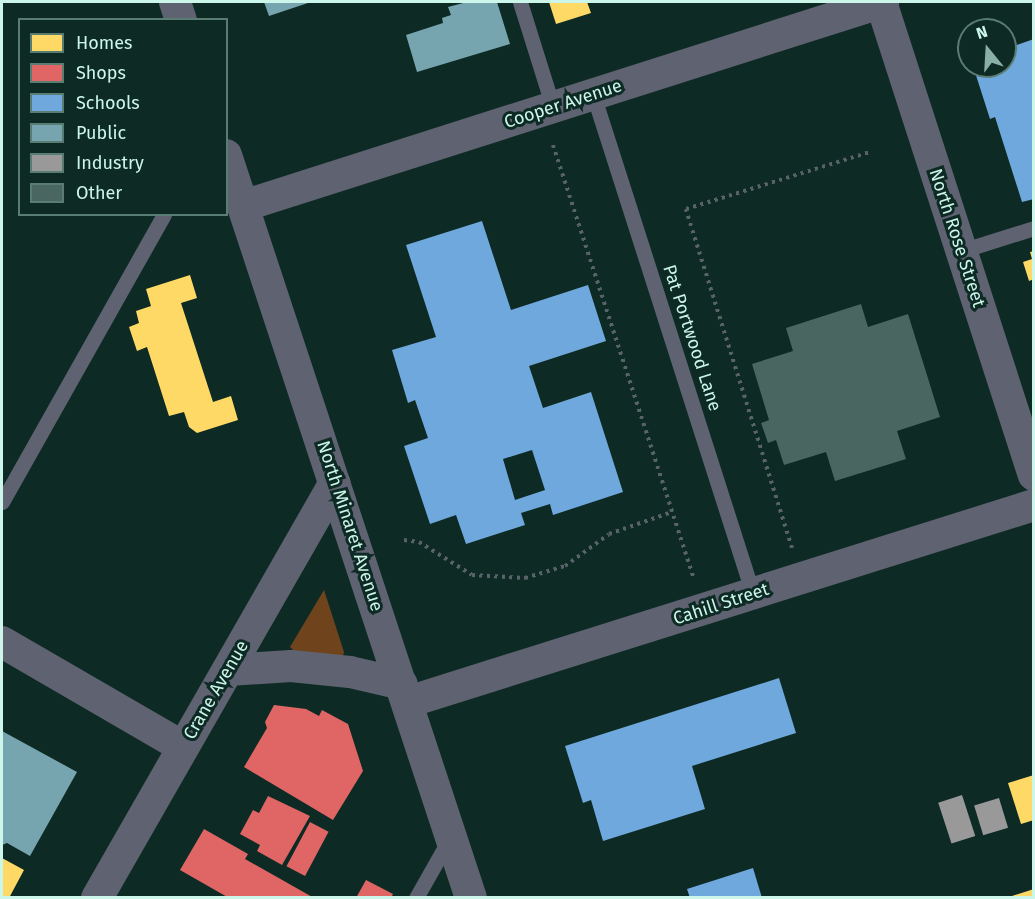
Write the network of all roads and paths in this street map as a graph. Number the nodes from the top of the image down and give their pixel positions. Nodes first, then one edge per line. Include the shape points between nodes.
1 (175, 2) edge
2 (520, 2) edge
3 (882, 2) edge
4 (180, 18) edge
5 (593, 94) junction
6 (553, 107) junction
7 (553, 145) dead end
8 (870, 152) dead end
9 (228, 161) edge
10 (243, 206) junction
11 (163, 216) edge
12 (1034, 228) edge
13 (961, 250) junction
14 (1034, 475) edge
15 (335, 483) junction
16 (2, 502) edge
17 (1034, 505) edge
18 (672, 512) junction
19 (404, 540) dead end
20 (792, 550) dead end
21 (695, 580) dead end
22 (753, 594) junction
23 (2, 642) edge
24 (228, 670) junction
25 (405, 693) junction
26 (183, 747) junction
27 (451, 836) junction
28 (97, 897) edge
29 (416, 897) edge
30 (471, 897) edge

1 - 4 street
2 - 6 lane
3 - 5 street, Cooper Avenue
3 - 13 street, North Rose Street
5 - 6 street, Cooper Avenue
5 - 22 lane, Pat Portwood Lane
6 - 10 street, Cooper Avenue
7 - 18 path
8 - 20 path via 686,209
9 - 10 street, North Minaret Avenue
10 - 15 street, North Minaret Avenue
11 - 16 lane
12 - 13 lane
13 - 14 street, North Rose Street
15 - 24 street, Crane Avenue
15 - 25 street, North Minaret Avenue
17 - 22 street, Cahill Street
18 - 19 path via 609,534 565,567 525,578 472,575 419,542
18 - 21 path
22 - 25 street, Cahill Street
23 - 26 street
24 - 25 street via 291,666 350,672
24 - 26 street, Crane Avenue
25 - 27 street, North Minaret Avenue
26 - 28 street, Crane Avenue
27 - 29 lane
27 - 30 street, North Minaret Avenue

